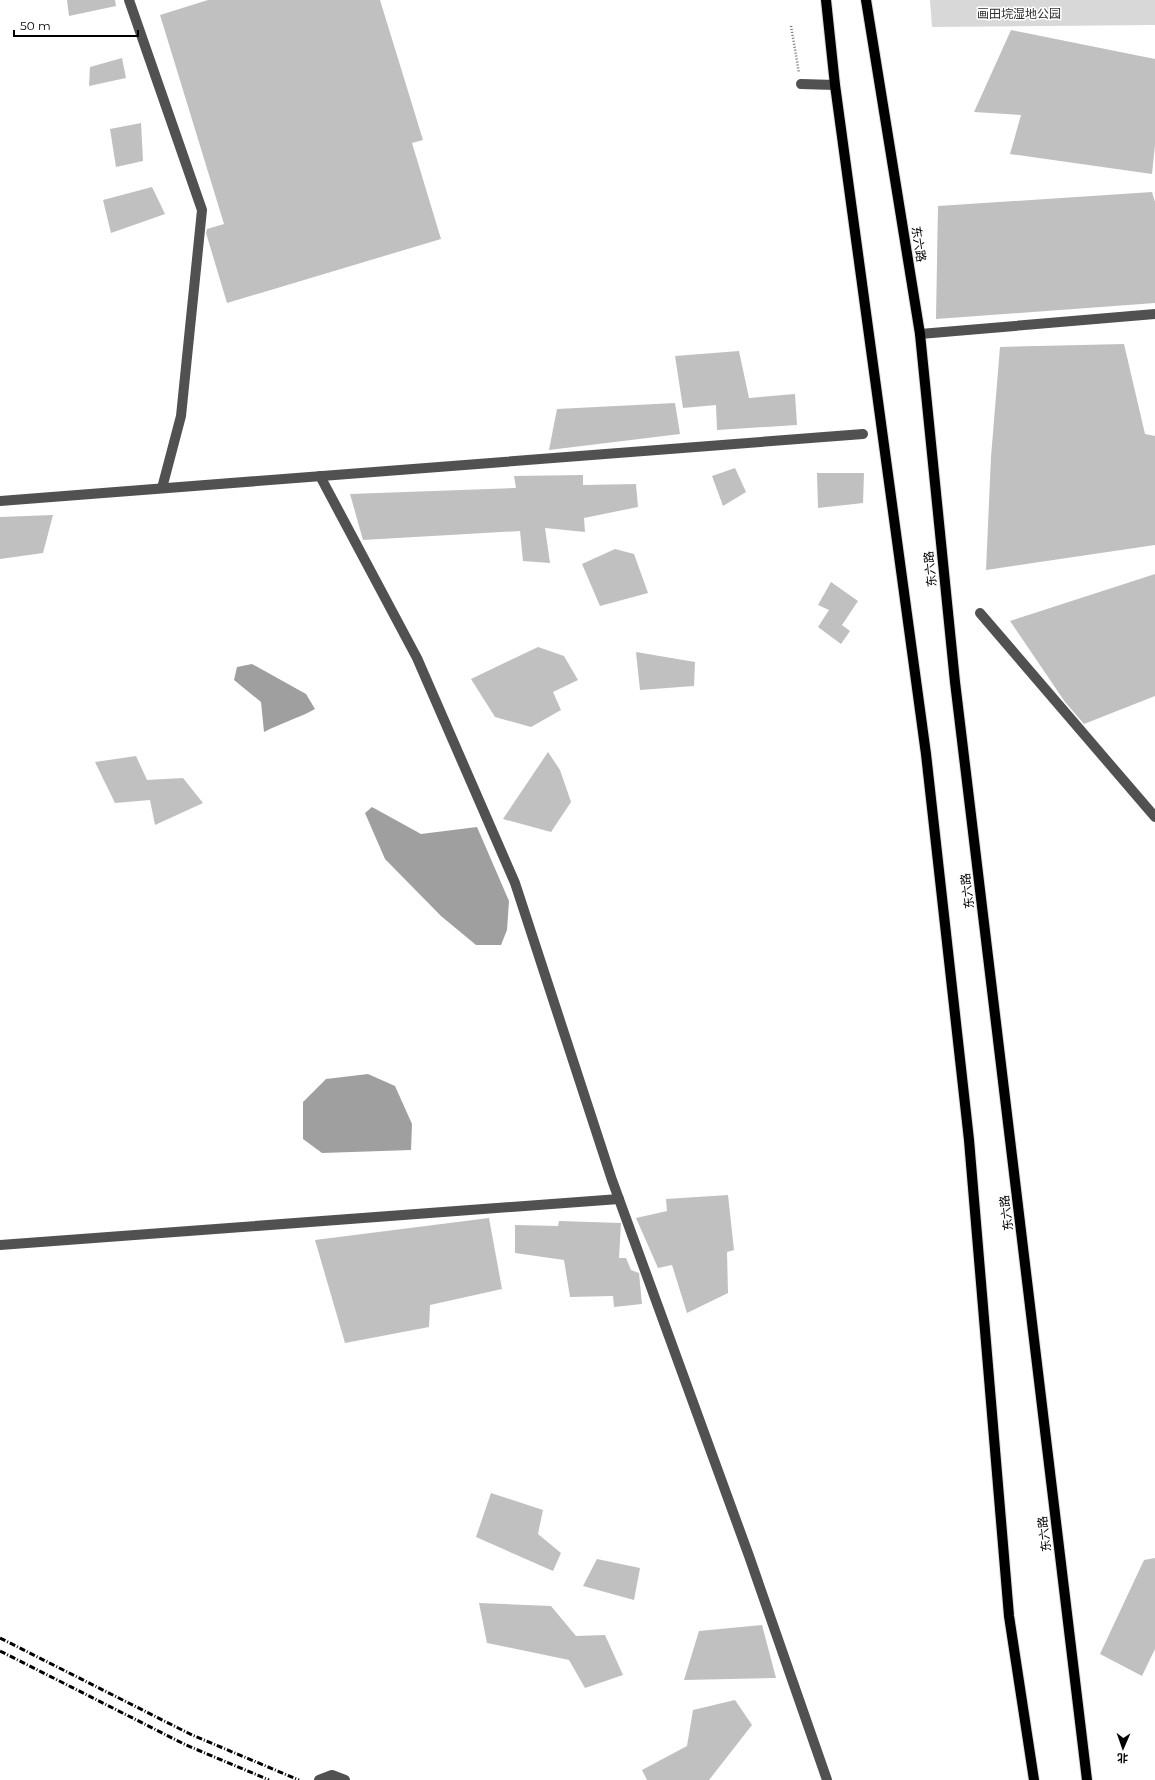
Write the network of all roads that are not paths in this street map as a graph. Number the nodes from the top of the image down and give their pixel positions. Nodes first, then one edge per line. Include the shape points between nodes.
1 (129, 0) edge
2 (826, 0) edge
3 (866, 0) edge
4 (801, 84) road end
5 (835, 85) junction
6 (1155, 314) edge
7 (920, 334) junction
8 (863, 434) dead end
9 (320, 476) junction
10 (162, 488) junction
11 (0, 501) edge
12 (980, 613) dead end
13 (1155, 817) edge
14 (619, 1199) junction
15 (0, 1245) edge
16 (319, 1780) edge
17 (345, 1780) edge
18 (827, 1780) edge
19 (1034, 1780) edge
20 (1087, 1780) edge

1 - 10 street via 202,210 181,416
2 - 5 main road
3 - 7 main road, 东六路
4 - 5 street
5 - 19 main road via 926,754 969,1140 1009,1616
6 - 7 street
7 - 20 main road, 东六路 via 955,682
8 - 9 street
9 - 10 street
9 - 14 street via 417,658 515,883
10 - 11 street
12 - 13 street
14 - 15 street
14 - 18 street via 749,1556
16 - 17 street via 332,1775

